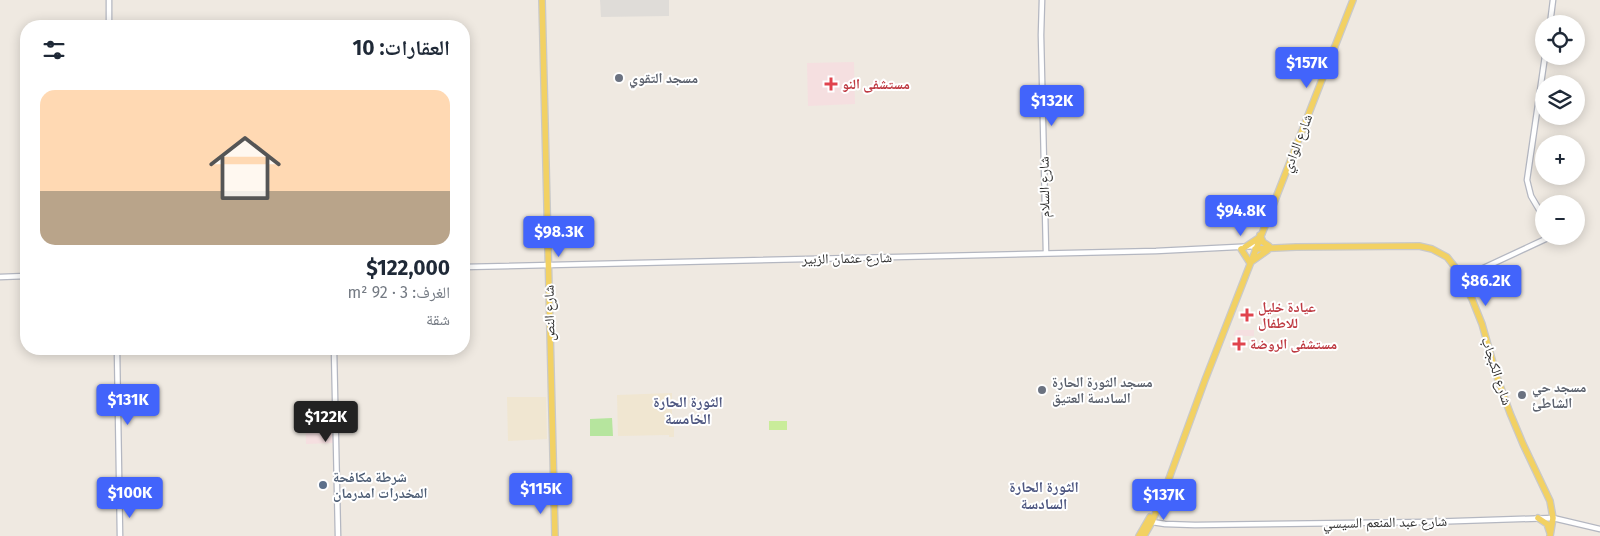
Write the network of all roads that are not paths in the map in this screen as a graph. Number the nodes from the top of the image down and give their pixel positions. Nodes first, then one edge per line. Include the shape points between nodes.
1 (109, 0) edge
2 (541, 0) edge
3 (1042, 0) edge
4 (1352, 0) edge
5 (1553, 0) edge
6 (1551, 15) edge
7 (109, 20) edge
8 (1544, 65) edge
9 (1535, 203) edge
10 (1260, 236) junction
11 (1535, 244) edge
12 (1243, 248) junction
13 (1256, 248) junction
14 (1269, 248) junction
15 (1046, 253) junction
16 (1251, 262) junction
17 (547, 264) junction
18 (470, 267) edge
19 (20, 276) edge
20 (0, 277) edge
21 (1462, 278) junction
22 (116, 355) edge
23 (334, 355) edge
24 (1188, 426) junction
25 (1538, 518) junction
26 (1553, 518) junction
27 (1153, 520) junction
28 (1600, 529) edge
29 (1550, 535) edge
30 (120, 536) edge
31 (338, 536) edge
32 (554, 536) edge
33 (1139, 536) edge
34 (1144, 536) edge

1 - 7 street
2 - 17 main road, شارع النص
3 - 15 street, شارع السلام
4 - 10 main road, شارع الوادي
5 - 6 street
8 - 9 street via 1527,180
10 - 12 main road
10 - 13 main road, شارع الوادي
10 - 14 main road
11 - 21 street
12 - 13 street, شارع عثمان الزبير
12 - 15 street, شارع عثمان الزبير
12 - 16 main road
13 - 14 main road
13 - 16 main road, شارع الوادي
14 - 16 main road
14 - 21 main road, شارع الكبجاب via 1427,247 1447,257
15 - 17 street, شارع عثمان الزبير
16 - 24 main road, شارع الوادي
17 - 18 street, شارع عثمان الزبير
17 - 32 main road, شارع النص
19 - 20 street
21 - 26 main road, شارع الكبجاب via 1482,324 1497,377 1523,444 1550,501
22 - 30 street
23 - 31 street
24 - 27 main road, شارع الوادي
24 - 33 main road, شارع الوادي via 1150,518
25 - 26 street, شارع عبد المنعم السيسي
25 - 27 street, شارع عبد المنعم السيسي via 1196,526
25 - 29 main road via 1547,524
26 - 28 street, شارع عبد المنعم السيسي
26 - 29 main road, شارع الكبجاب
27 - 34 main road, شارع الوادي

